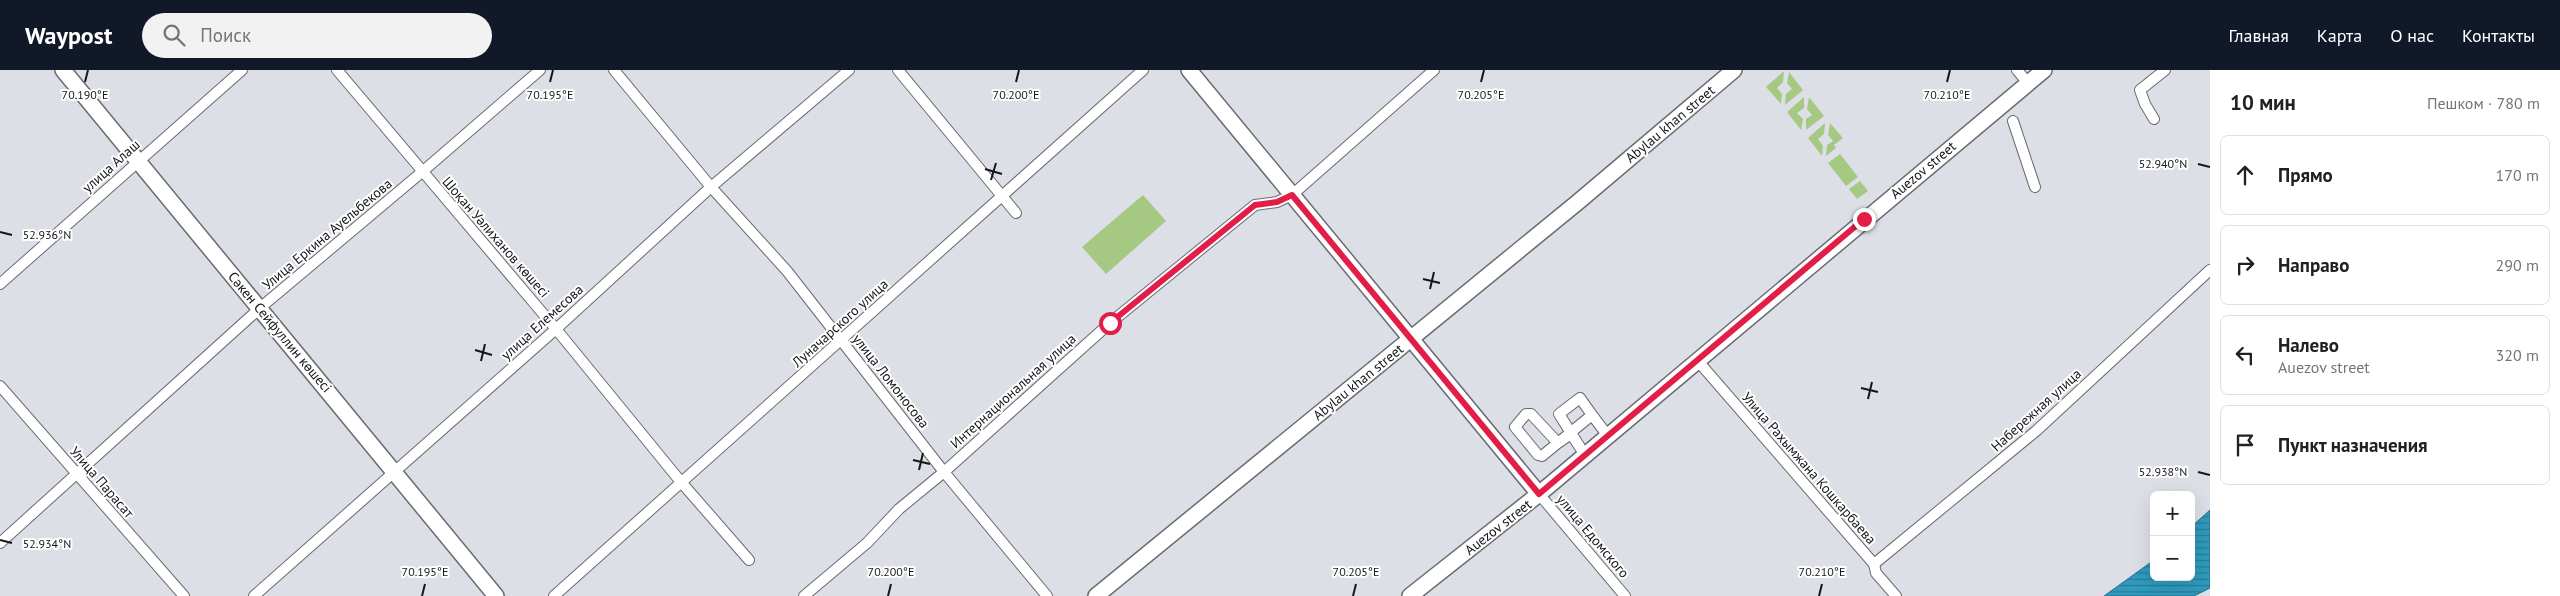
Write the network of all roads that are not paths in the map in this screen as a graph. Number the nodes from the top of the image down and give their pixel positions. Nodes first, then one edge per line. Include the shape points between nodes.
1 (63, 70) edge
2 (242, 70) edge
3 (337, 70) edge
4 (540, 70) edge
5 (614, 70) edge
6 (849, 70) edge
7 (898, 70) edge
8 (1144, 70) edge
9 (1189, 70) edge
10 (1434, 70) edge
11 (1734, 70) edge
12 (2017, 70) edge
13 (2044, 70) edge
14 (2165, 70) edge
15 (2028, 83) junction
16 (2154, 119) dead end
17 (2013, 121) dead end
18 (139, 160) junction
19 (422, 172) junction
20 (711, 187) junction
21 (2035, 187) dead end
22 (1292, 195) junction
23 (1002, 196) junction
24 (1016, 213) dead end
25 (2210, 270) edge
26 (0, 284) edge
27 (260, 308) junction
28 (556, 328) junction
29 (1411, 338) junction
30 (842, 341) junction
31 (1697, 360) junction
32 (0, 386) edge
33 (1592, 415) junction
34 (1571, 434) junction
35 (1608, 436) junction
36 (1558, 443) dead end
37 (1585, 455) junction
38 (395, 471) junction
39 (944, 472) junction
40 (78, 475) junction
41 (681, 482) junction
42 (1539, 494) junction
43 (0, 543) edge
44 (749, 560) dead end
45 (1874, 564) junction
46 (184, 596) edge
47 (254, 596) edge
48 (496, 596) edge
49 (554, 596) edge
50 (804, 596) edge
51 (1047, 596) edge
52 (1096, 596) edge
53 (1410, 596) edge
54 (1625, 596) edge
55 (1896, 596) edge

1 - 18 street, Сәкен Сейфуллин көшесі
2 - 18 street, улица Алаш
3 - 19 street, Шоқан Уәлиханов көшесі
4 - 19 street, Улица Еркина Ауельбекова
5 - 20 street, улица Ломоносова
6 - 20 street, улица Елемесова
7 - 23 street
8 - 23 street, Луначарского улица
9 - 22 street
10 - 22 street, Интернациональная улица
11 - 29 street, Abylau khan street
12 - 15 street
13 - 15 street, Auezov street
14 - 16 street via 2140,90
15 - 31 street, Auezov street
17 - 21 street
18 - 26 street, улица Алаш
18 - 27 street, Сәкен Сейфуллин көшесі
19 - 27 street, Улица Еркина Ауельбекова
19 - 28 street, Шоқан Уәлиханов көшесі
20 - 28 street, улица Елемесова
20 - 30 street, улица Ломоносова via 788,271
22 - 29 street
22 - 39 street, Интернациональная улица via 1277,202 1255,205 1110,323
23 - 24 street
23 - 30 street, Луначарского улица
25 - 45 street, Набережная улица via 2036,431
27 - 38 street, Сәкен Сейфуллин көшесі
27 - 40 street, Улица Еркина Ауельбекова
28 - 38 street, улица Елемесова
28 - 41 street, Шоқан Уәлиханов көшесі
29 - 42 street
29 - 52 street, Abylau khan street
30 - 39 street, улица Ломоносова
30 - 41 street, Луначарского улица
31 - 35 street, Auezov street
31 - 45 street, Улица Рахымжана Кошкарбаева
32 - 40 street, Улица Парасат
33 - 34 street
33 - 34 street via 1580,398 1559,414
33 - 35 street
34 - 36 street
34 - 37 street
35 - 37 street, Auezov street
37 - 42 street, Auezov street
38 - 47 street, улица Елемесова
38 - 48 street, Сәкен Сейфуллин көшесі
39 - 50 street, Интернациональная улица
39 - 51 street, улица Ломоносова
40 - 43 street, Улица Еркина Ауельбекова
40 - 46 street, Улица Парасат
41 - 44 street, Шоқан Уәлиханов көшесі
41 - 49 street, Луначарского улица
42 - 53 street, Auezov street
42 - 54 street, улица Едомского
45 - 55 street, Улица Рахымжана Кошкарбаева via 1876,572

